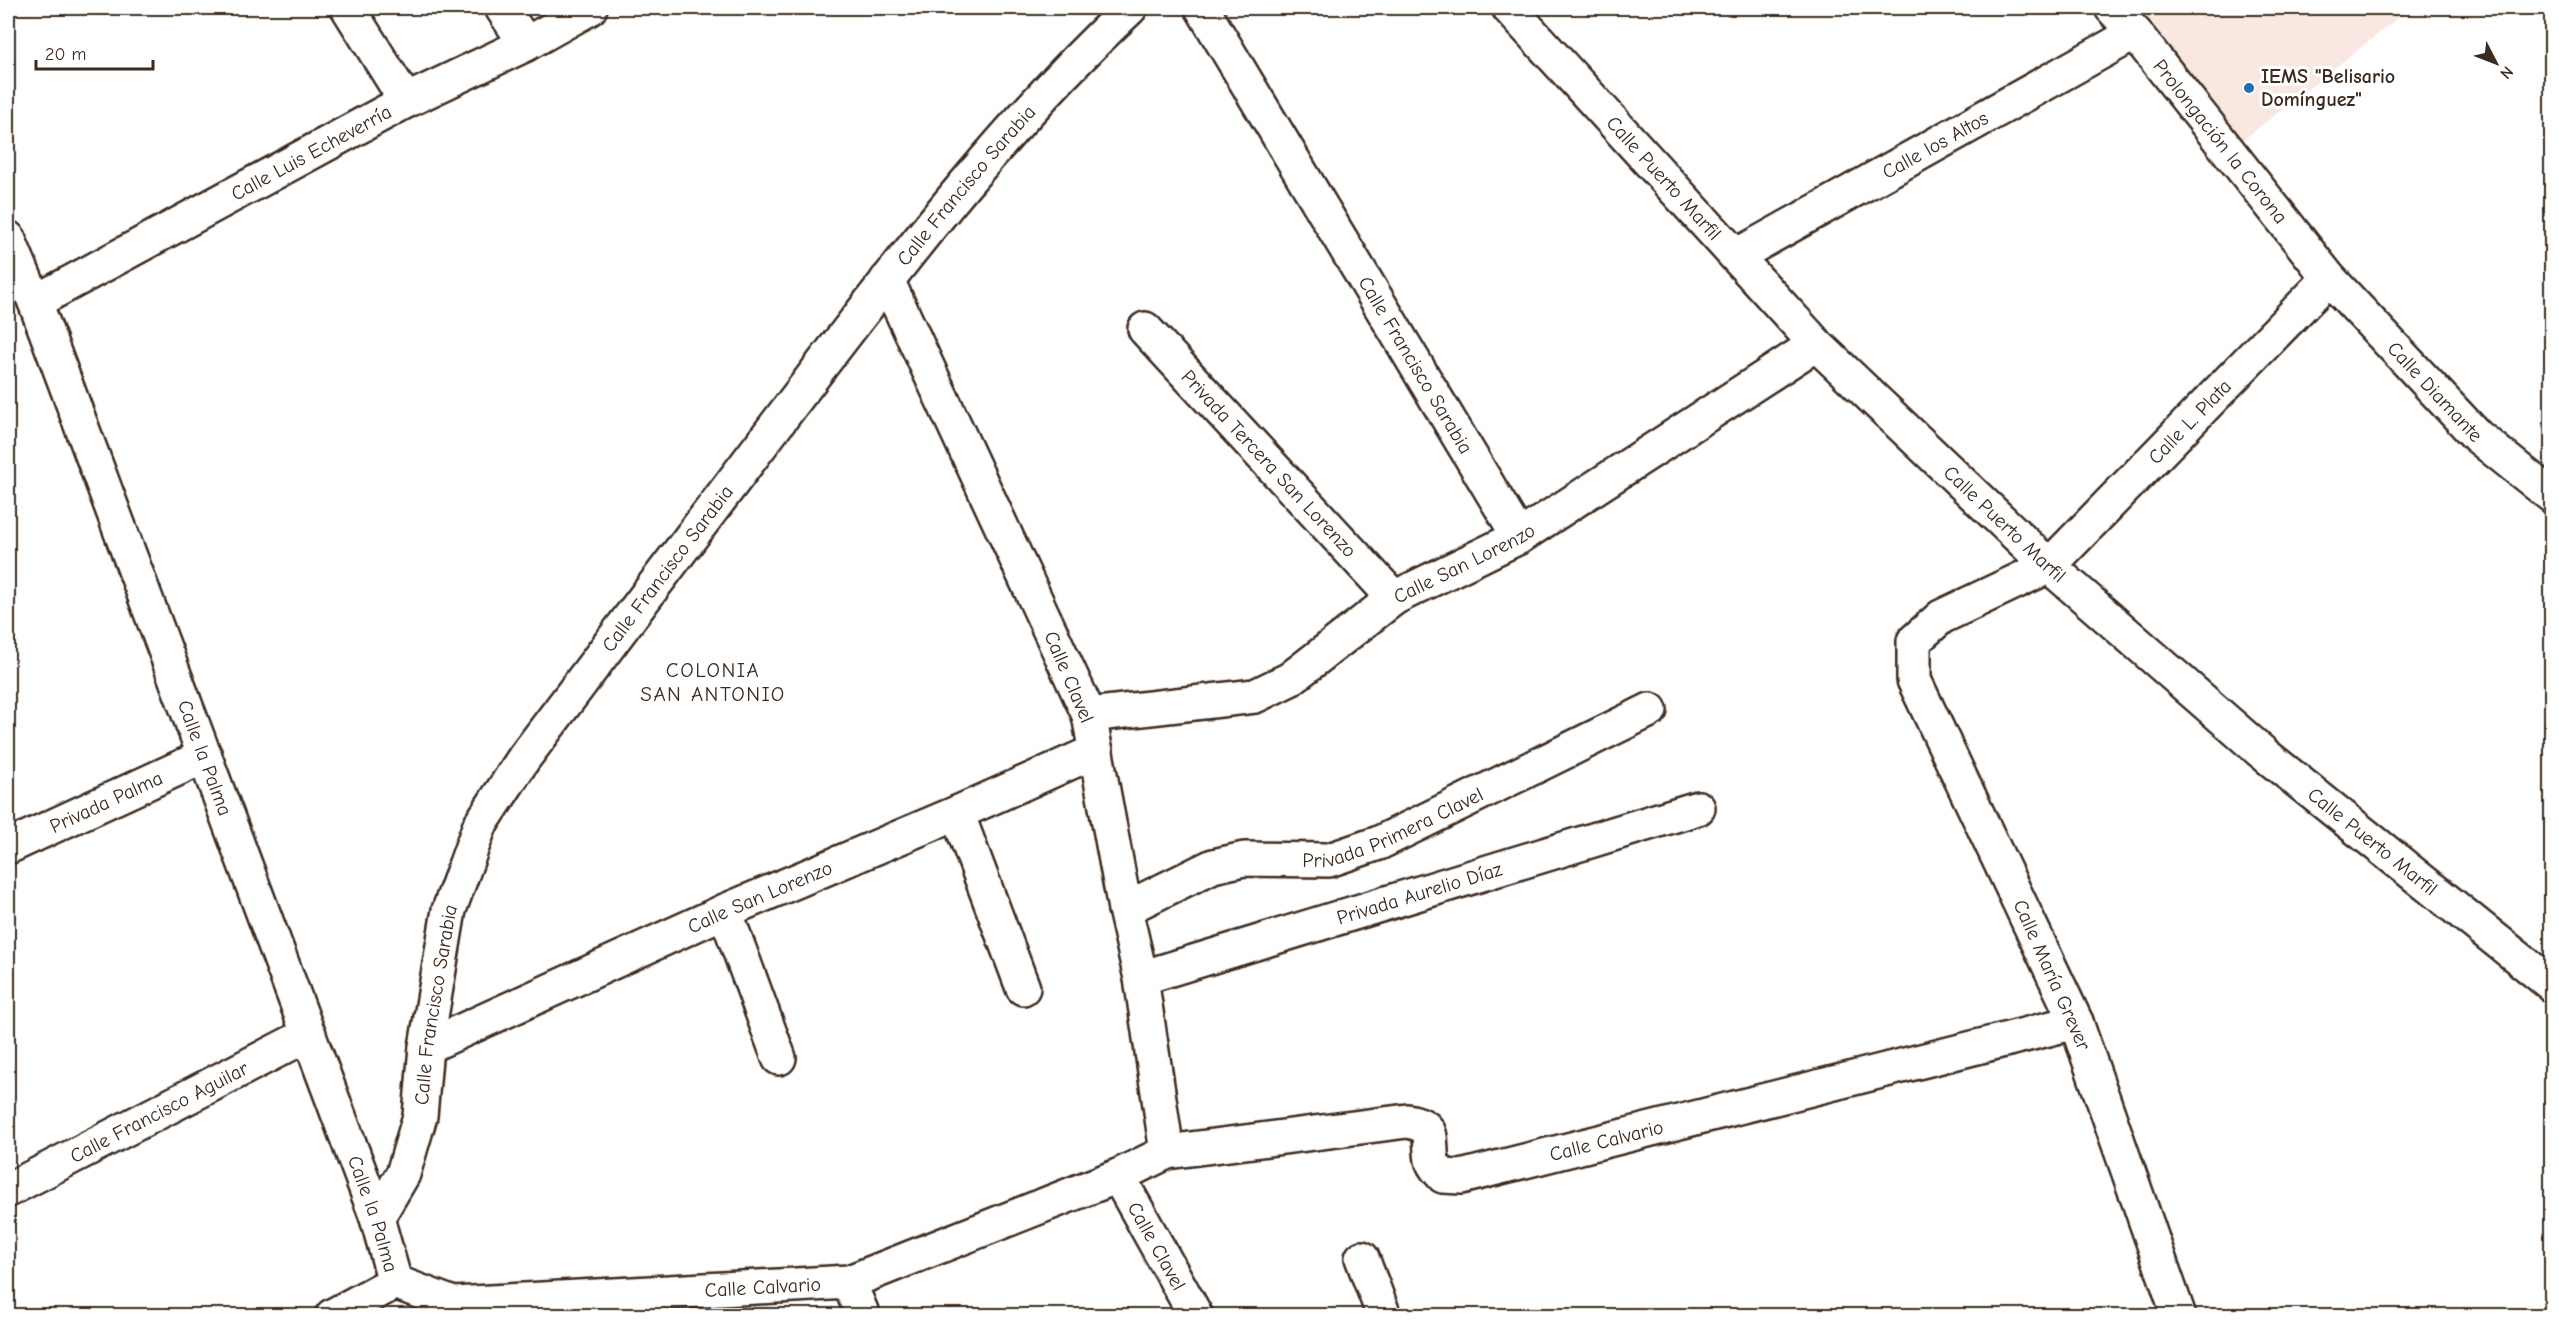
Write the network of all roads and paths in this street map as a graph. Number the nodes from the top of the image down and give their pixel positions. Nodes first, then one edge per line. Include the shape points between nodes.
1 (348, 8) edge
2 (502, 8) edge
3 (590, 8) edge
4 (1130, 8) edge
5 (1202, 8) edge
6 (2112, 8) edge
7 (1522, 11) edge
8 (2135, 33) junction
9 (526, 44) junction
10 (406, 101) junction
11 (8, 238) edge
12 (1736, 256) junction
13 (2329, 278) junction
14 (887, 280) junction
15 (35, 302) junction
16 (1145, 329) dead end
17 (1816, 344) junction
18 (2552, 496) edge
19 (1519, 537) junction
20 (2049, 566) junction
21 (1394, 598) junction
22 (1650, 710) dead end
23 (1089, 715) junction
24 (1096, 751) junction
25 (205, 756) junction
26 (1698, 808) dead end
27 (957, 813) junction
28 (8, 847) edge
29 (1125, 909) junction
30 (725, 911) junction
31 (1141, 978) junction
32 (2552, 985) edge
33 (1023, 988) dead end
34 (2076, 1022) junction
35 (309, 1034) junction
36 (426, 1047) junction
37 (779, 1058) dead end
38 (1158, 1157) junction
39 (1118, 1176) junction
40 (8, 1190) edge
41 (377, 1218) junction
42 (1362, 1258) dead end
43 (394, 1282) junction
44 (849, 1282) junction
45 (457, 1310) edge
46 (332, 1316) edge
47 (863, 1316) edge
48 (1196, 1316) edge
49 (1384, 1316) edge
50 (2179, 1316) edge

1 - 10 street
2 - 9 street
3 - 9 street, Calle Luis Echeverría
4 - 14 street, Calle Francisco Sarabia via 1079,56 1024,117
5 - 19 street, Calle Francisco Sarabia
6 - 8 street, Prolongación la Corona
7 - 12 street, Calle Puerto Marfil
8 - 12 street, Calle los Altos
8 - 13 street, Prolongación la Corona
9 - 10 street, Calle Luis Echeverría
10 - 15 street, Calle Luis Echeverría
11 - 15 street, Calle la Palma
12 - 17 street, Calle Puerto Marfil
13 - 18 street, Calle Diamante via 2477,436
13 - 20 street, Calle L. Plata
14 - 23 street, Calle Clavel
14 - 36 street, Calle Francisco Sarabia via 524,758 480,825 449,910
15 - 25 street, Calle la Palma
16 - 21 street, Privada Tercera San Lorenzo
17 - 19 street, Calle San Lorenzo
17 - 20 street, Calle Puerto Marfil
19 - 21 street, Calle San Lorenzo
20 - 32 street, Calle Puerto Marfil via 2264,754
20 - 34 street, Calle María Grever via 1941,617 1914,641 1914,680
21 - 23 street, Calle San Lorenzo via 1290,679 1255,696
22 - 29 street, Privada Primera Clavel via 1379,843 1329,860 1244,858 1213,866
23 - 24 street, Calle Clavel
24 - 27 street, Calle San Lorenzo
24 - 29 street, Calle Clavel
25 - 28 street, Privada Palma
25 - 35 street, Calle la Palma
26 - 31 street, Privada Aurelio Díaz
27 - 30 street, Calle San Lorenzo
27 - 33 street
29 - 31 street, Calle Clavel
30 - 36 street, Calle San Lorenzo
30 - 37 street
31 - 38 street, Calle Clavel
34 - 38 street, Calle Calvario via 1461,1177 1443,1176 1432,1163 1431,1134 1421,1124 1407,1121
34 - 50 street, Calle María Grever
35 - 40 street, Calle Francisco Aguilar
35 - 41 street, Calle la Palma
36 - 41 street, Calle Francisco Sarabia via 420,1116 403,1174
38 - 39 street, Calle Calvario
39 - 44 street, Calle Calvario
39 - 48 street, Calle Clavel
41 - 43 street, Calle la Palma
42 - 49 street
43 - 45 street, Calle Calvario
43 - 46 street
44 - 45 street, Calle Calvario
44 - 47 street

